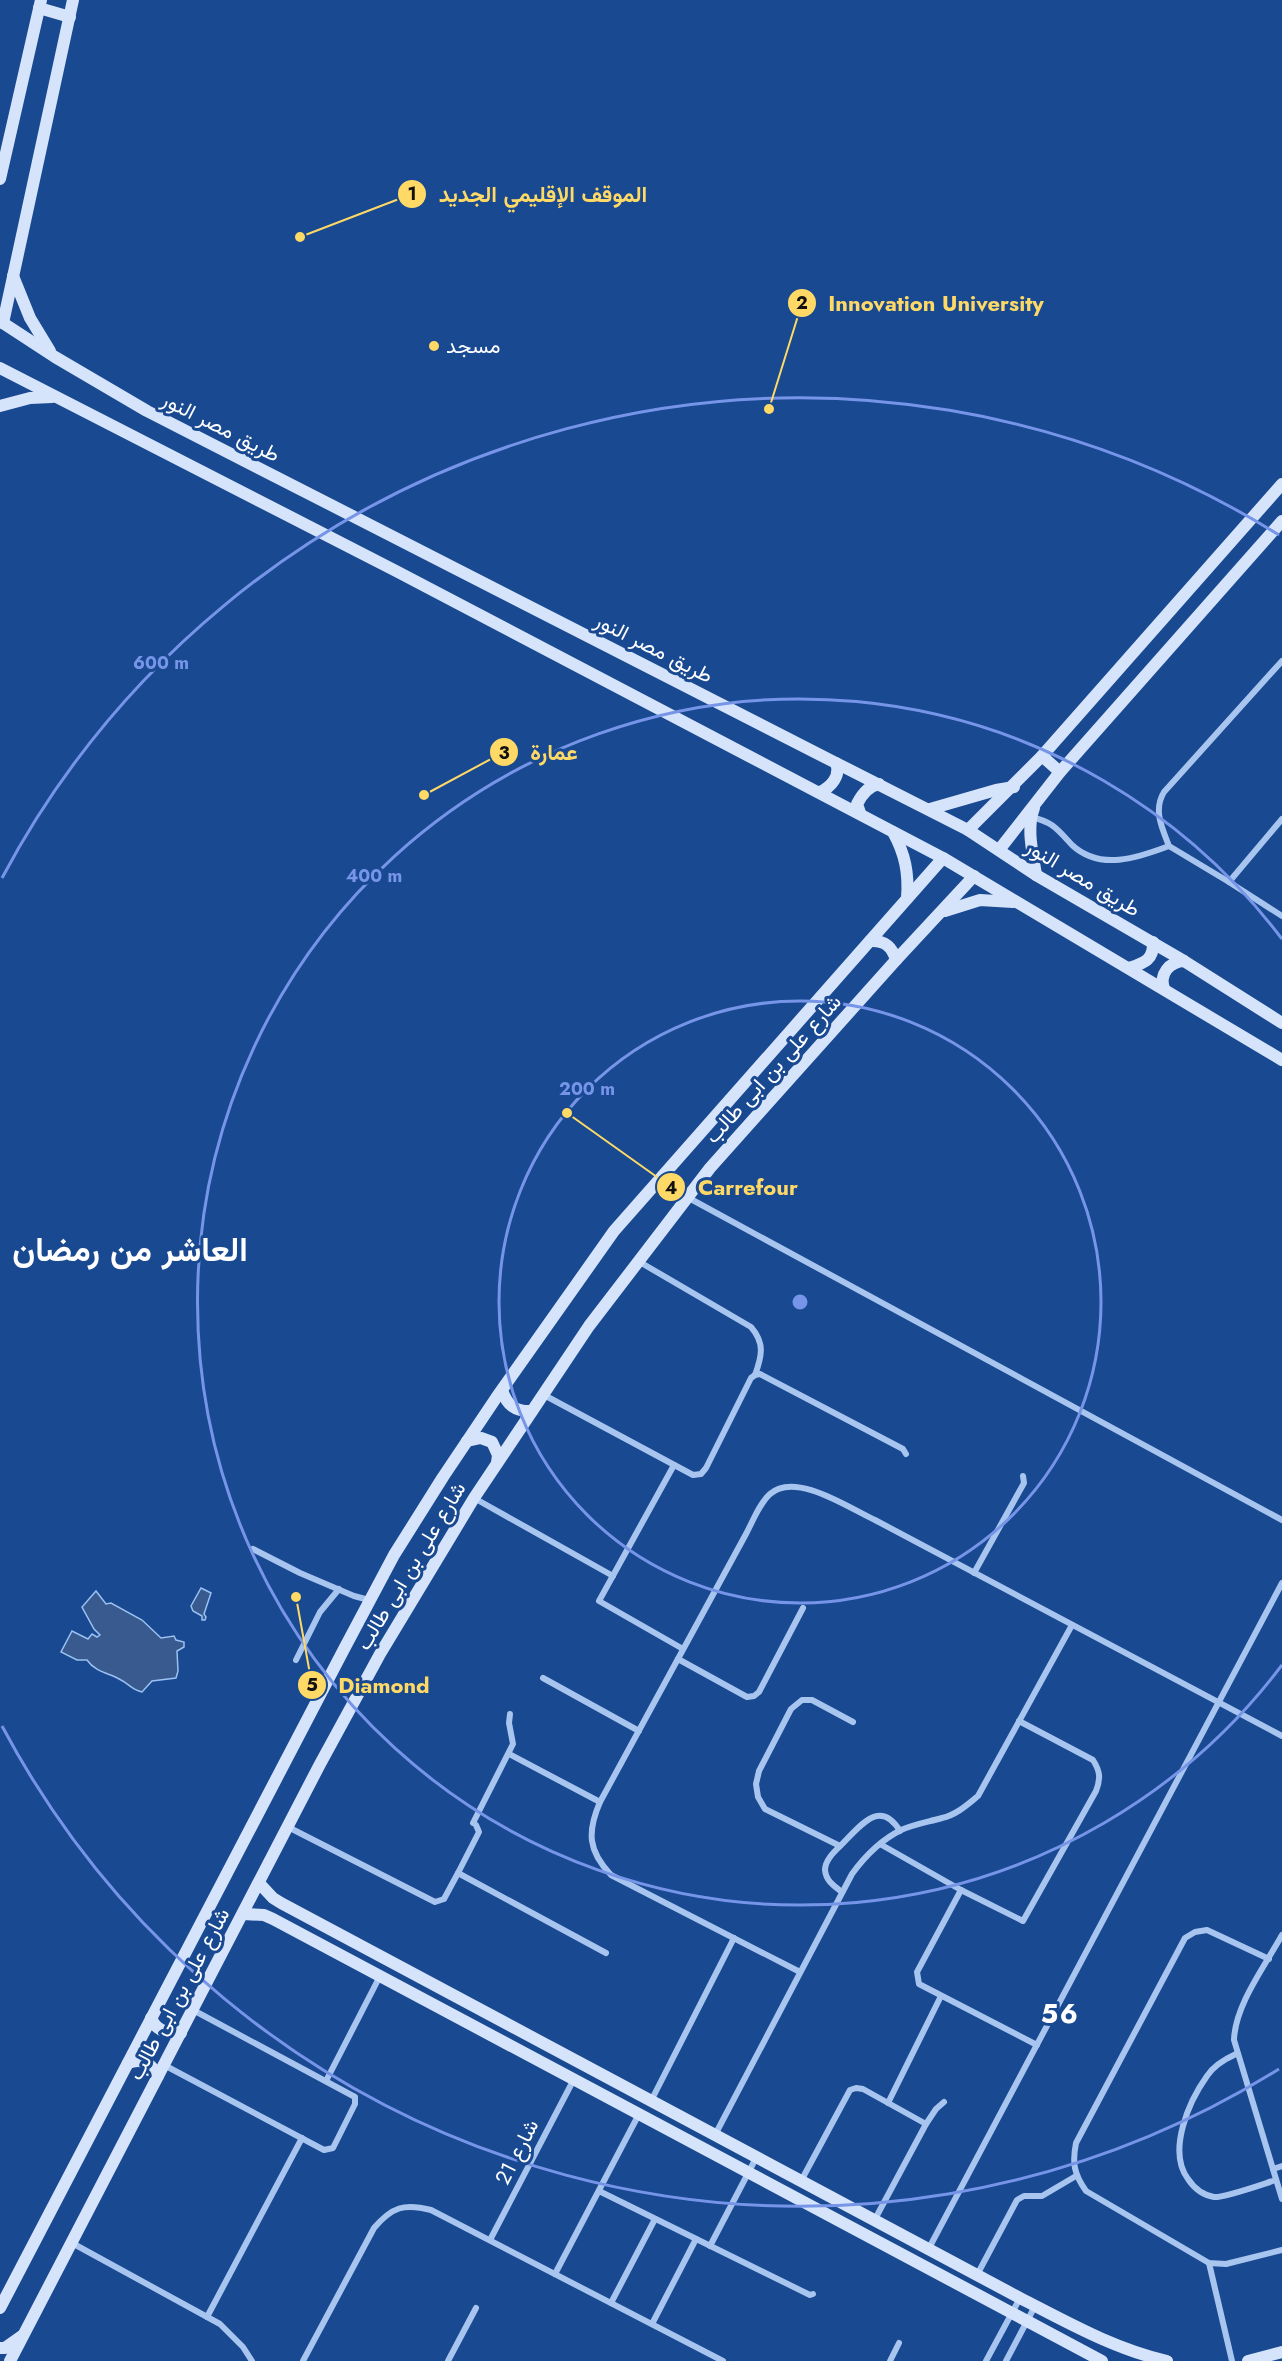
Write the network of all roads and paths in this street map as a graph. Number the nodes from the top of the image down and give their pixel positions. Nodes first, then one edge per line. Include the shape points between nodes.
1 (73, 0) edge
2 (40, 4) edge
3 (70, 17) junction
4 (0, 179) edge
5 (12, 275) junction
6 (1, 322) edge
7 (55, 357) junction
8 (0, 368) edge
9 (55, 398) junction
10 (0, 406) edge
11 (1282, 484) edge
12 (1282, 521) edge
13 (1282, 661) edge
14 (1042, 756) junction
15 (836, 763) junction
16 (1060, 772) junction
17 (879, 784) junction
18 (1014, 787) junction
19 (819, 792) junction
20 (1036, 803) junction
21 (930, 809) junction
22 (860, 813) junction
23 (1031, 816) junction
24 (1282, 819) edge
25 (968, 830) junction
26 (893, 831) junction
27 (1168, 846) junction
28 (999, 850) junction
29 (943, 858) junction
30 (1036, 875) junction
31 (974, 876) junction
32 (1230, 882) junction
33 (907, 898) junction
34 (1021, 904) junction
35 (942, 913) junction
36 (1282, 916) edge
37 (870, 941) junction
38 (1153, 942) junction
39 (896, 960) junction
40 (1184, 961) junction
41 (1129, 968) junction
42 (1164, 989) junction
43 (1282, 1023) edge
44 (1282, 1060) edge
45 (687, 1197) junction
46 (638, 1261) junction
47 (755, 1375) junction
48 (502, 1389) junction
49 (544, 1395) junction
50 (532, 1412) junction
51 (467, 1441) junction
52 (906, 1454) dead end
53 (497, 1463) junction
54 (674, 1465) junction
55 (1023, 1476) dead end
56 (474, 1498) junction
57 (1282, 1520) edge
58 (253, 1549) dead end
59 (974, 1573) junction
60 (613, 1576) junction
61 (1282, 1583) edge
62 (339, 1589) junction
63 (370, 1600) junction
64 (804, 1608) dead end
65 (1072, 1625) junction
66 (683, 1649) junction
67 (678, 1659) junction
68 (296, 1660) dead end
69 (543, 1678) dead end
70 (1219, 1702) junction
71 (510, 1714) dead end
72 (1019, 1721) junction
73 (854, 1722) dead end
74 (639, 1731) junction
75 (1282, 1736) edge
76 (509, 1754) junction
77 (600, 1802) junction
78 (288, 1827) junction
79 (900, 1831) junction
80 (879, 1844) junction
81 (840, 1846) junction
82 (458, 1873) junction
83 (259, 1883) junction
84 (961, 1890) junction
85 (842, 1892) junction
86 (243, 1914) junction
87 (1282, 1935) edge
88 (734, 1938) junction
89 (606, 1953) dead end
90 (1269, 1959) junction
91 (800, 1972) junction
92 (380, 1976) junction
93 (941, 1996) junction
94 (193, 2010) junction
95 (151, 2018) junction
96 (181, 2033) junction
97 (1037, 2045) junction
98 (1236, 2054) junction
99 (128, 2063) junction
100 (161, 2071) junction
101 (574, 2079) junction
102 (326, 2081) junction
103 (636, 2094) junction
104 (652, 2102) junction
105 (944, 2102) dead end
106 (888, 2103) junction
107 (638, 2113) junction
108 (926, 2124) junction
109 (715, 2136) junction
110 (302, 2138) junction
111 (756, 2158) junction
112 (1282, 2166) edge
113 (1273, 2169) junction
114 (749, 2172) junction
115 (1076, 2176) junction
116 (1276, 2180) junction
117 (801, 2182) junction
118 (598, 2191) junction
119 (1282, 2199) edge
120 (655, 2219) junction
121 (874, 2221) junction
122 (696, 2239) junction
123 (490, 2240) junction
124 (72, 2243) junction
125 (710, 2246) junction
126 (928, 2250) junction
127 (1282, 2250) edge
128 (1209, 2262) junction
129 (555, 2274) junction
130 (976, 2275) junction
131 (813, 2294) dead end
132 (1020, 2298) junction
133 (611, 2303) junction
134 (1035, 2306) junction
135 (0, 2308) edge
136 (476, 2308) dead end
137 (1012, 2313) junction
138 (207, 2316) junction
139 (1027, 2321) junction
140 (652, 2324) junction
141 (24, 2334) junction
142 (899, 2343) dead end
143 (0, 2348) edge
144 (1282, 2352) edge
145 (10, 2361) edge
146 (252, 2361) edge
147 (303, 2361) edge
148 (448, 2361) edge
149 (723, 2361) edge
150 (890, 2361) edge
151 (986, 2361) edge
152 (1006, 2361) edge
153 (1102, 2361) edge
154 (1167, 2361) edge
155 (1232, 2361) edge
156 (1248, 2361) edge

1 - 3 street
2 - 3 street
2 - 4 street
3 - 5 street
5 - 6 street
5 - 7 street via 30,318
6 - 7 street, طريق مصر النور
7 - 15 street, طريق مصر النور via 147,411
8 - 9 street
9 - 10 street via 30,398
9 - 19 street
11 - 14 street
12 - 16 street
13 - 27 street via 1160,798 1158,814
14 - 16 street
14 - 18 street
15 - 17 street, طريق مصر النور
15 - 19 street via 834,781
16 - 20 street
17 - 21 street, طريق مصر النور
17 - 22 street via 862,796 858,804
18 - 21 street
18 - 25 street
19 - 22 street
20 - 23 street
20 - 28 street
21 - 25 street, طريق مصر النور
22 - 26 street
23 - 27 street via 1058,828 1088,857 1127,860
23 - 30 street
24 - 32 street
25 - 28 street, طريق مصر النور
26 - 29 street
26 - 33 street via 906,863
27 - 32 street
28 - 30 street, طريق مصر النور
29 - 31 street
29 - 33 street, شارع على بن ابى طالب
30 - 38 street, طريق مصر النور
31 - 34 street
31 - 35 street, شارع على بن ابى طالب
32 - 36 street
33 - 37 street, شارع على بن ابى طالب
34 - 35 street via 980,900
34 - 41 street
35 - 39 street, شارع على بن ابى طالب
37 - 39 street via 884,943
37 - 48 street, شارع على بن ابى طالب via 614,1231
38 - 40 street, طريق مصر النور
38 - 41 street via 1146,963
39 - 45 street, شارع على بن ابى طالب
40 - 42 street via 1169,967 1163,977
40 - 43 street, طريق مصر النور
41 - 42 street
42 - 44 street
45 - 46 street, شارع على بن ابى طالب
45 - 57 street
46 - 47 street via 751,1328 762,1346
46 - 49 street, شارع على بن ابى طالب
47 - 52 street via 760,1374 853,1422
47 - 54 street via 701,1474 693,1475
48 - 50 street via 511,1406
48 - 51 street, شارع على بن ابى طالب
49 - 50 street, شارع على بن ابى طالب
49 - 54 street
50 - 53 street, شارع على بن ابى طالب
51 - 53 street via 481,1438 492,1442
51 - 63 street, شارع على بن ابى طالب via 400,1545
53 - 56 street, شارع على بن ابى طالب
54 - 60 street
55 - 59 street via 1024,1483
56 - 60 street
56 - 78 street, شارع على بن ابى طالب via 380,1654
58 - 62 street
59 - 65 street
59 - 66 street via 807,1488 782,1486 763,1502
60 - 66 street via 599,1601
61 - 70 street
62 - 63 street
62 - 68 street via 321,1612
63 - 95 street, شارع على بن ابى طالب
64 - 67 street via 754,1696 747,1697
65 - 70 street
65 - 72 street
66 - 67 street
67 - 74 street
69 - 74 street
70 - 75 street
70 - 97 street
71 - 76 street via 513,1744
72 - 79 street via 978,1796 944,1818
72 - 84 street via 1093,1760 1100,1781 1023,1921
73 - 81 street via 812,1700 802,1701 791,1709 756,1784 765,1809
74 - 77 street
76 - 77 street
76 - 82 street via 475,1824 479,1832
77 - 88 street via 592,1820 591,1836 595,1852 611,1875
78 - 82 street via 435,1902 444,1899
78 - 83 street, شارع على بن ابى طالب
79 - 80 street
79 - 81 street via 895,1822 876,1816 866,1819
80 - 84 street
80 - 85 street via 852,1874
81 - 85 street via 828,1858 825,1871 830,1884
82 - 89 street
83 - 86 street, شارع على بن ابى طالب
83 - 103 street via 281,1903
84 - 93 street via 917,1972 919,1984
85 - 91 street
86 - 92 street via 273,1919
86 - 94 street, شارع على بن ابى طالب
87 - 90 street
88 - 91 street
88 - 104 street
90 - 98 street via 1234,2025
90 - 115 street via 1207,1930 1185,1938 1076,2143 1072,2160
91 - 109 street
92 - 101 street
92 - 102 street
93 - 97 street
93 - 106 street
94 - 96 street, شارع على بن ابى طالب
94 - 102 street
95 - 96 street via 164,2032
95 - 99 street, شارع على بن ابى طالب
96 - 100 street, شارع على بن ابى طالب
97 - 126 street
98 - 113 street
98 - 116 street via 1207,2076 1186,2117 1179,2160 1192,2186 1217,2197
99 - 100 street via 145,2062
99 - 135 street, شارع على بن ابى طالب
100 - 110 street
100 - 124 street, شارع على بن ابى طالب
101 - 107 street
101 - 123 street, شارع 21
102 - 110 street via 354,2097 355,2104 331,2150
103 - 104 street
103 - 107 street
104 - 107 street
104 - 109 street
105 - 108 street
106 - 108 street
106 - 117 street via 863,2089 850,2090
107 - 114 street
107 - 118 street
108 - 121 street
109 - 111 street
110 - 138 street
111 - 114 street
111 - 117 street
112 - 113 street
113 - 116 street
114 - 125 street
114 - 137 street
115 - 128 street via 1086,2191
115 - 130 street via 1042,2196 1017,2200
116 - 119 street
117 - 121 street
118 - 120 street
118 - 129 street
120 - 122 street
120 - 133 street
121 - 126 street
122 - 125 street
122 - 140 street
123 - 129 street
123 - 147 street via 416,2206 400,2207 386,2215 374,2228
124 - 138 street
124 - 141 street, شارع على بن ابى طالب
125 - 131 street
126 - 130 street
127 - 128 street via 1226,2264
128 - 155 street
129 - 133 street
130 - 132 street
132 - 134 street
132 - 137 street
133 - 140 street
134 - 139 street
134 - 154 street via 1116,2346
136 - 148 street
137 - 139 street
137 - 151 street
138 - 146 street via 231,2333
139 - 152 street
139 - 153 street
140 - 149 street
141 - 143 street
141 - 145 street, شارع على بن ابى طالب
142 - 150 street
144 - 156 street

